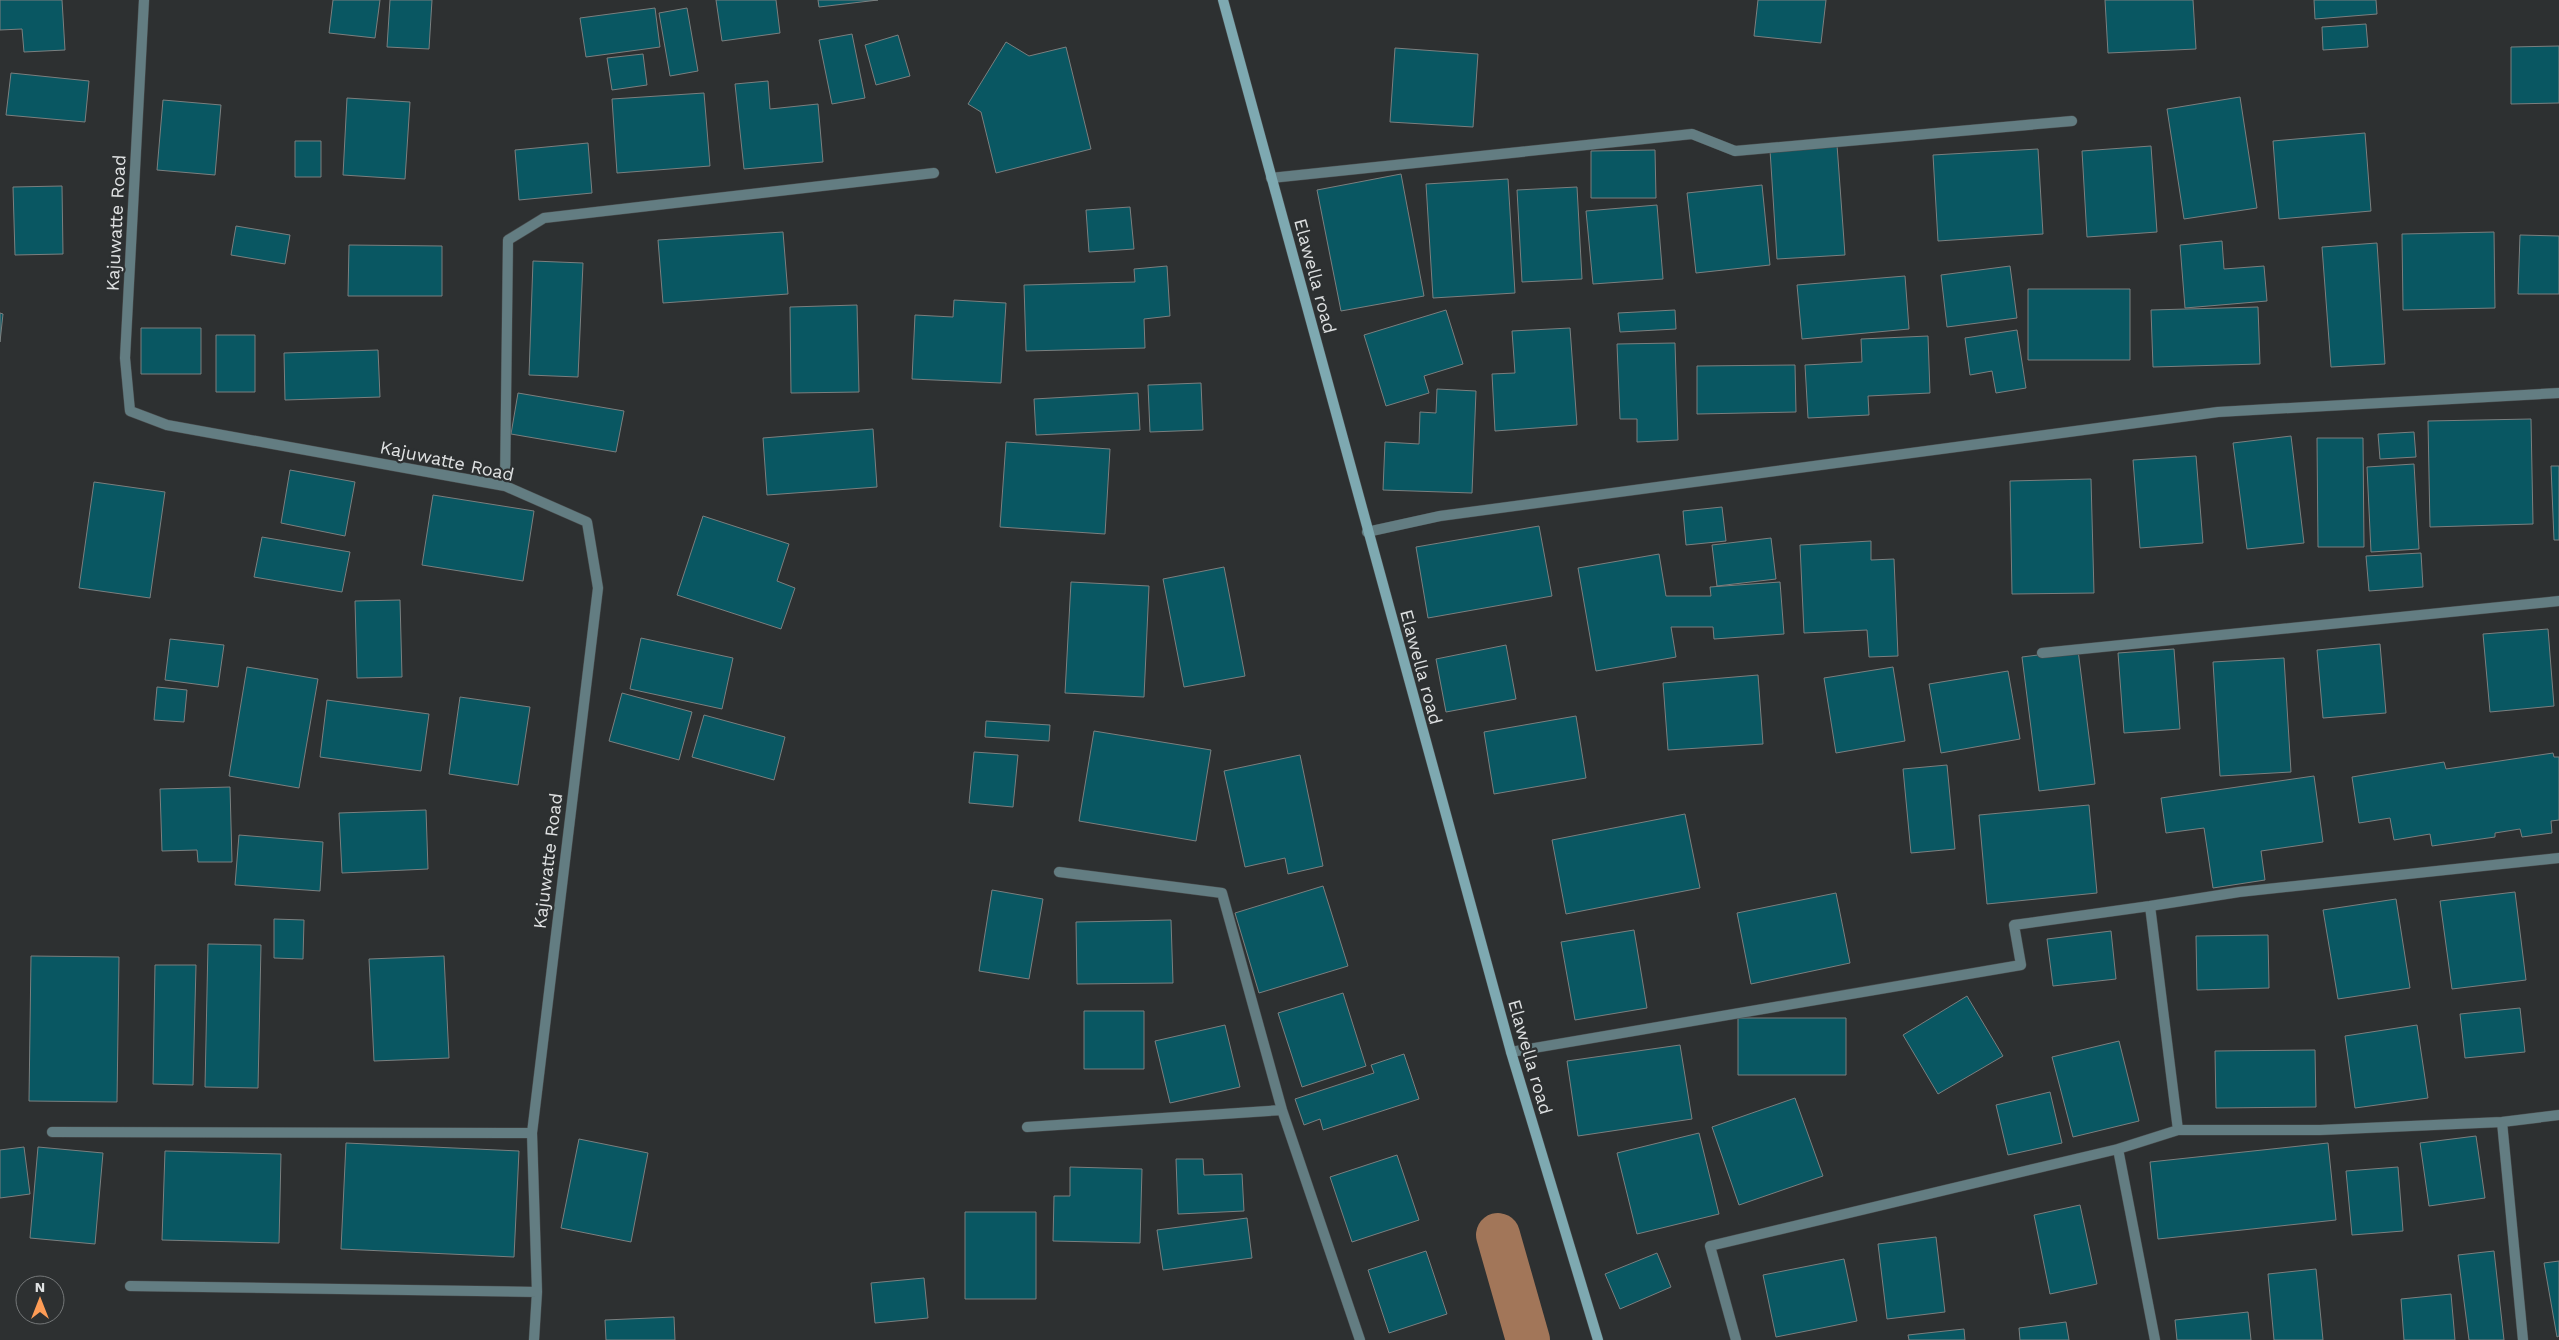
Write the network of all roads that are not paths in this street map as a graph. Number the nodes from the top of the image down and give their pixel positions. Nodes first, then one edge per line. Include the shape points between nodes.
1 (144, 0) edge
2 (1223, 0) edge
3 (2072, 121) dead end
4 (934, 172) dead end
5 (1271, 178) junction
6 (2559, 393) edge
7 (505, 486) junction
8 (1367, 532) junction
9 (2559, 600) edge
10 (2042, 653) dead end
11 (2559, 858) edge
12 (1059, 872) dead end
13 (2150, 906) junction
14 (1510, 1052) junction
15 (1282, 1110) junction
16 (2559, 1115) edge
17 (2502, 1122) junction
18 (1027, 1127) dead end
19 (2178, 1130) junction
20 (52, 1132) dead end
21 (532, 1133) junction
22 (2118, 1149) junction
23 (130, 1286) dead end
24 (537, 1292) junction
25 (534, 1340) edge
26 (1360, 1340) edge
27 (1598, 1340) edge
28 (1736, 1340) edge
29 (2154, 1340) edge
30 (2523, 1340) edge

1 - 7 street, Kajuwatte Road via 125,358 130,411 167,425
2 - 5 street, Elawella road
3 - 5 street via 1735,151 1692,134
4 - 7 street via 544,218 508,240
5 - 8 street, Elawella road
6 - 8 street via 2218,412 1440,516
7 - 21 street, Kajuwatte Road via 587,522 598,588
8 - 14 street, Elawella road
9 - 10 street
11 - 13 street via 2239,892
12 - 15 street via 1222,893
13 - 14 street via 2014,925 2021,965
13 - 19 street
14 - 27 street, Elawella road
15 - 18 street
15 - 26 street
16 - 17 street
17 - 19 street via 2320,1130
17 - 30 street
19 - 22 street
20 - 21 street
21 - 24 street, Kajuwatte Road
22 - 28 street via 1710,1246
22 - 29 street
23 - 24 street
24 - 25 street, Kajuwatte Road

